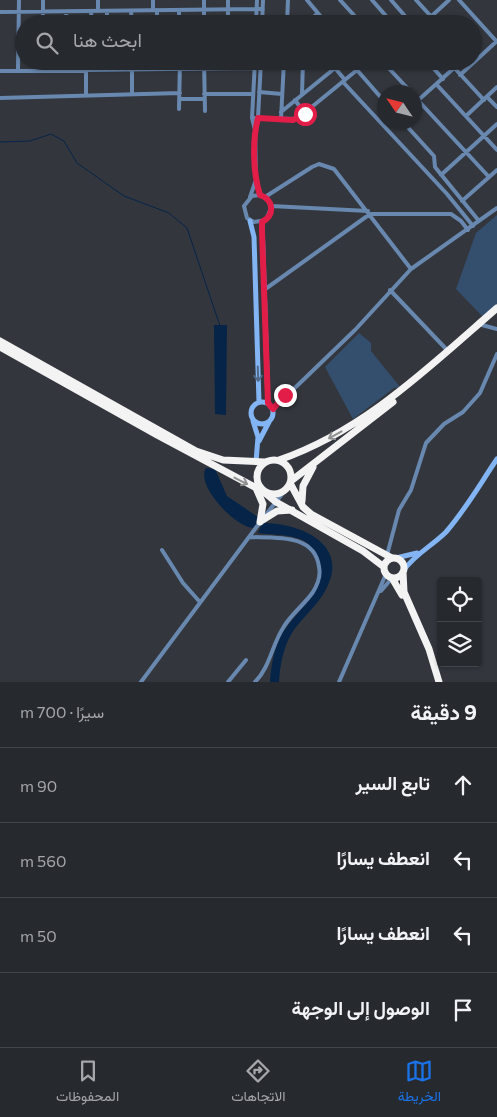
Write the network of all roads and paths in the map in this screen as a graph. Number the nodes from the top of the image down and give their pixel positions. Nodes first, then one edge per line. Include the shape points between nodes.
1 (19, 0) edge
2 (43, 0) edge
3 (98, 0) edge
4 (153, 0) edge
5 (204, 0) edge
6 (228, 0) edge
7 (257, 0) edge
8 (263, 0) edge
9 (288, 0) edge
10 (307, 0) edge
11 (340, 0) edge
12 (372, 0) edge
13 (391, 0) edge
14 (416, 0) edge
15 (449, 0) edge
16 (462, 1) edge
17 (257, 9) junction
18 (263, 9) junction
19 (155, 10) junction
20 (204, 10) junction
21 (228, 10) junction
22 (98, 11) junction
23 (107, 11) junction
24 (132, 11) junction
25 (179, 11) junction
26 (0, 12) edge
27 (19, 12) junction
28 (43, 12) junction
29 (66, 12) joint
30 (92, 12) joint
31 (318, 13) edge
32 (19, 15) edge
33 (107, 15) edge
34 (132, 15) edge
35 (156, 15) edge
36 (179, 15) edge
37 (204, 15) edge
38 (228, 15) edge
39 (257, 15) edge
40 (263, 15) edge
41 (287, 15) edge
42 (354, 15) edge
43 (385, 15) edge
44 (404, 15) edge
45 (429, 15) edge
46 (433, 15) edge
47 (474, 15) edge
48 (482, 24) edge
49 (497, 41) edge
50 (482, 55) edge
51 (18, 70) joint
52 (42, 70) joint
53 (67, 70) joint
54 (86, 70) junction
55 (92, 70) joint
56 (107, 70) joint
57 (132, 70) joint
58 (180, 70) edge
59 (204, 70) edge
60 (254, 70) edge
61 (260, 70) edge
62 (283, 70) edge
63 (303, 70) edge
64 (332, 70) edge
65 (336, 70) edge
66 (357, 70) joint
67 (390, 70) edge
68 (435, 70) edge
69 (452, 70) edge
70 (456, 70) edge
71 (465, 70) edge
72 (0, 71) edge
73 (460, 75) junction
74 (443, 79) junction
75 (344, 80) junction
76 (436, 84) junction
77 (404, 85) edge
78 (497, 87) edge
79 (259, 92) junction
80 (180, 93) junction
81 (377, 93) edge
82 (132, 94) junction
83 (253, 94) junction
84 (302, 94) junction
85 (86, 96) junction
86 (282, 96) junction
87 (204, 97) junction
88 (422, 97) edge
89 (0, 98) edge
90 (485, 98) junction
91 (180, 99) junction
92 (294, 100) junction
93 (497, 107) edge
94 (422, 108) edge
95 (179, 109) dead end
96 (204, 111) dead end
97 (281, 112) junction
98 (305, 114) junction
99 (466, 116) junction
100 (252, 118) junction
101 (258, 118) junction
102 (281, 119) junction
103 (497, 124) edge
104 (255, 130) junction
105 (410, 130) edge
106 (484, 136) junction
107 (497, 150) edge
108 (466, 152) junction
109 (497, 170) edge
110 (441, 174) junction
111 (489, 177) junction
112 (256, 180) junction
113 (262, 196) junction
114 (250, 197) junction
115 (462, 200) junction
116 (271, 206) junction
117 (497, 208) edge
118 (369, 213) junction
119 (250, 220) junction
120 (479, 221) junction
121 (262, 222) junction
122 (473, 226) junction
123 (468, 230) junction
124 (411, 269) junction
125 (264, 290) junction
126 (390, 290) junction
127 (497, 308) edge
128 (497, 312) edge
129 (482, 325) junction
130 (497, 329) edge
131 (0, 341) edge
132 (0, 347) edge
133 (448, 350) junction
134 (497, 354) edge
135 (259, 402) junction
136 (268, 403) junction
137 (273, 409) junction
138 (252, 419) junction
139 (269, 422) junction
140 (258, 444) junction
141 (205, 458) junction
142 (497, 459) edge
143 (279, 460) junction
144 (256, 462) junction
145 (264, 462) junction
146 (318, 462) junction
147 (289, 484) junction
148 (256, 488) junction
149 (264, 492) junction
150 (276, 502) junction
151 (303, 507) junction
152 (292, 510) junction
153 (260, 522) junction
154 (249, 537) junction
155 (162, 550) dead end
156 (422, 551) junction
157 (392, 557) junction
158 (403, 571) junction
159 (387, 573) junction
160 (379, 593) junction
161 (200, 601) junction
162 (246, 660) dead end
163 (141, 682) edge
164 (228, 682) edge
165 (255, 682) edge
166 (339, 682) edge
167 (435, 682) edge
168 (439, 682) edge

1 - 27 street
2 - 28 street
3 - 22 street
4 - 19 street
5 - 20 street
6 - 21 street
7 - 17 street
8 - 18 street
9 - 41 street
10 - 31 street
11 - 42 street
12 - 43 street
13 - 44 street
14 - 45 street
15 - 46 street
16 - 47 street
17 - 18 street
17 - 21 street
17 - 39 street
18 - 40 street
19 - 24 street
19 - 25 street
19 - 35 street
20 - 21 street
20 - 25 street
20 - 37 street
21 - 38 street
22 - 23 street
22 - 30 street
23 - 24 street
23 - 33 street
24 - 34 street
25 - 36 street
26 - 27 street
27 - 28 street
27 - 32 street
28 - 29 street
29 - 30 street
48 - 49 street
49 - 50 street
51 - 52 street
51 - 72 street
52 - 53 street
53 - 54 street
54 - 55 street
54 - 85 street
55 - 56 street
56 - 57 street
57 - 82 street
58 - 80 street
59 - 87 street
60 - 83 street
61 - 79 street
62 - 86 street
63 - 84 street
64 - 84 street
65 - 75 street
66 - 75 street
66 - 81 street
67 - 77 street
68 - 74 street
69 - 74 street
70 - 73 street
71 - 73 street
73 - 90 street
74 - 76 street
75 - 98 street
75 - 122 street
76 - 88 street
76 - 99 street
78 - 90 street
79 - 86 street
79 - 101 street
80 - 82 street
80 - 91 street
82 - 85 street
83 - 87 street
83 - 100 street
84 - 92 street
85 - 89 street
86 - 92 street
86 - 97 street
87 - 91 street
87 - 96 street
90 - 93 street
90 - 99 street
91 - 95 street
92 - 97 street
92 - 98 street
94 - 108 street
97 - 102 street
98 - 102 street via 297,119
99 - 106 street
100 - 101 street
100 - 104 street
101 - 102 street
101 - 104 street
103 - 106 street
104 - 112 street
105 - 110 street via 434,156 435,167
106 - 107 street
106 - 108 street
108 - 110 street
108 - 111 street
109 - 111 street
110 - 115 street
111 - 115 street
112 - 113 street
112 - 114 street
113 - 114 street
113 - 116 street
113 - 118 street via 319,164 334,169
114 - 119 street via 243,210
115 - 120 street
116 - 118 street
116 - 121 street via 269,216
117 - 120 street
118 - 123 street via 451,214
118 - 124 street
118 - 125 street
119 - 121 street
119 -> 135 street via 254,237
120 - 122 street
121 - 125 street
122 - 123 street
123 - 124 street via 450,239
124 - 126 street
125 - 136 street
126 - 133 street
126 - 137 street via 355,330
127 - 133 highway
128 - 129 highway
129 - 130 street
129 - 146 highway via 401,396
131 - 141 highway
132 - 141 highway
133 -> 143 highway via 400,392 362,419 320,443
134 - 157 street via 476,399 426,443 413,483 399,510
135 - 136 street
135 - 138 street via 252,409
136 - 137 street
137 - 139 street
138 - 139 street via 262,424
138 - 140 street
139 - 140 street
140 - 144 street
141 - 144 highway
141 -> 148 highway
142 - 156 street via 457,519
143 - 145 highway
143 - 147 highway via 290,471
144 - 145 highway
145 - 149 highway via 256,479
146 - 147 highway
146 - 151 highway via 303,486
147 - 149 highway via 276,494
147 - 150 street
147 - 151 highway
148 - 149 highway
148 - 153 highway via 263,504
149 - 150 highway
150 - 152 highway
150 - 153 street
151 - 157 highway
152 - 153 highway via 277,511
152 - 159 highway via 363,551
153 - 154 street
154 - 161 street
154 - 165 street via 282,538 304,544 315,554 320,575 313,592 282,629 265,668
155 - 161 street via 183,583
156 - 157 street
156 - 158 street
157 - 158 highway via 401,562
157 - 159 highway via 386,561
158 - 159 highway via 398,577
158 - 168 highway via 404,592 429,648
159 - 160 street
159 - 160 street
159 - 167 highway via 406,604
160 - 166 street
161 - 163 street
162 - 164 street

